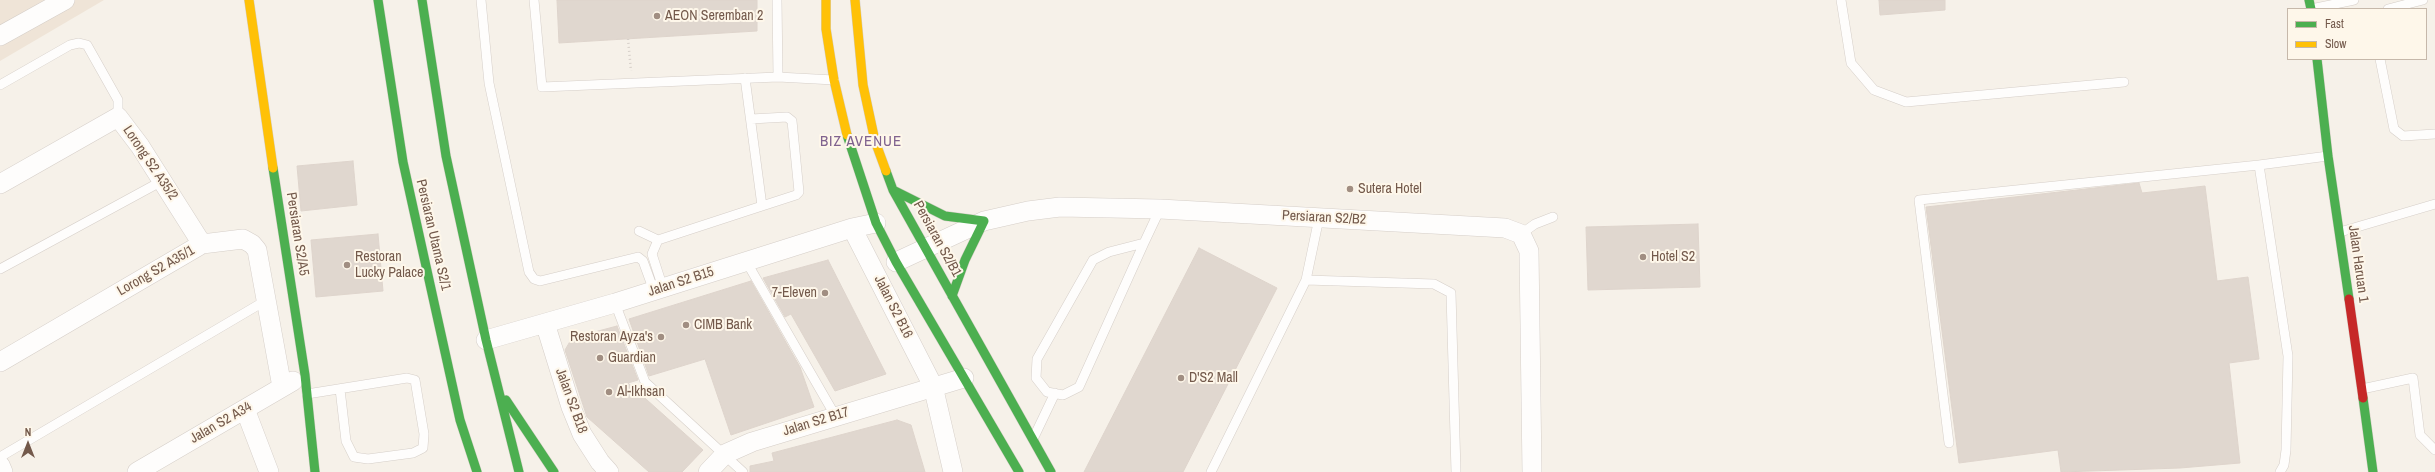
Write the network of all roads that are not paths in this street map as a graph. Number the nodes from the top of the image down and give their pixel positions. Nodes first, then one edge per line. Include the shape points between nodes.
1 (65, 0) edge
2 (249, 0) edge
3 (378, 0) edge
4 (422, 0) edge
5 (481, 0) edge
6 (534, 0) edge
7 (778, 0) edge
8 (826, 0) edge
9 (855, 0) edge
10 (1841, 0) edge
11 (2354, 0) edge
12 (2423, 0) edge
13 (2316, 8) edge
14 (2392, 8) edge
15 (0, 36) edge
16 (2317, 60) edge
17 (2380, 60) edge
18 (778, 77) junction
19 (745, 78) junction
20 (834, 80) junction
21 (2124, 82) dead end
22 (0, 85) edge
23 (118, 117) junction
24 (751, 119) junction
25 (2435, 134) edge
26 (2328, 156) junction
27 (2259, 165) junction
28 (162, 181) junction
29 (0, 184) edge
30 (893, 190) junction
31 (2435, 204) edge
32 (762, 206) junction
33 (1160, 209) junction
34 (1553, 217) dead end
35 (1319, 218) junction
36 (984, 222) junction
37 (876, 223) junction
38 (852, 228) junction
39 (639, 231) dead end
40 (2340, 232) junction
41 (1522, 234) junction
42 (658, 240) junction
43 (1144, 243) junction
44 (202, 244) junction
45 (926, 249) junction
46 (746, 261) junction
47 (896, 262) junction
48 (0, 268) edge
49 (1306, 280) junction
50 (659, 289) junction
51 (952, 296) junction
52 (265, 301) junction
53 (615, 303) junction
54 (545, 323) junction
55 (486, 340) junction
56 (0, 362) edge
57 (305, 375) junction
58 (964, 378) junction
59 (497, 386) junction
60 (933, 386) junction
61 (282, 387) junction
62 (340, 389) junction
63 (2362, 389) junction
64 (1055, 393) junction
65 (307, 394) junction
66 (245, 409) junction
67 (836, 417) junction
68 (460, 420) junction
69 (1033, 440) junction
70 (1949, 443) dead end
71 (2435, 450) edge
72 (725, 454) junction
73 (0, 457) edge
74 (462, 457) dead end
75 (0, 465) edge
76 (3, 472) edge
77 (137, 472) edge
78 (269, 472) edge
79 (315, 472) edge
80 (477, 472) edge
81 (519, 472) edge
82 (554, 472) edge
83 (609, 472) edge
84 (708, 472) edge
85 (743, 472) edge
86 (953, 472) edge
87 (1019, 472) edge
88 (1051, 472) edge
89 (1211, 472) edge
90 (1456, 472) edge
91 (1532, 472) edge
92 (2280, 472) edge
93 (2373, 472) edge

1 - 15 street
2 - 57 street, Persiaran S2/A5
3 - 68 street, Persiaran Utama S2/1 via 403,162
4 - 55 street, Persiaran Utama S2/1 via 446,156
5 - 50 lane via 489,83 529,272 534,279 540,280 638,257
6 - 19 lane via 542,87
7 - 18 lane
8 - 20 street via 826,29
9 - 30 street, Persiaran S2/B1 via 863,86 875,141
10 - 21 lane via 1851,63 1874,90 1906,102
11 - 13 lane
12 - 14 lane
16 - 26 street, Jalan Haruan 1
17 - 25 lane via 2394,129 2403,136
18 - 19 lane
18 - 20 lane
19 - 24 lane
20 - 37 street via 848,138
22 - 23 lane via 70,45 87,45 118,100
23 - 28 street, Lorong S2 A35/2
23 - 29 street, Lorong S2 A35/2
24 - 32 lane
24 - 32 lane via 787,116 792,121 799,192
26 - 27 lane
26 - 40 street, Jalan Haruan 1
27 - 70 lane via 1919,200
27 - 92 lane via 2288,356 2286,450 2284,465
28 - 44 street, Lorong S2 A35/2
28 - 48 lane
30 - 36 street via 944,216
30 - 45 street, Persiaran S2/B1
31 - 40 lane
32 - 42 lane
33 - 35 street, Persiaran S2/B2
33 - 36 street, Persiaran S2/B2 via 1060,208 1028,211
33 - 43 lane
34 - 41 lane via 1535,224
35 - 41 street, Persiaran S2/B2 via 1505,228
35 - 49 lane
36 - 45 street, Persiaran S2/B2
36 - 51 street via 965,260
37 - 38 street, Jalan S2 B15
37 - 47 street
38 - 46 street, Jalan S2 B15
38 - 60 street, Jalan S2 B16
39 - 42 lane
40 - 63 street, Jalan Haruan 1
41 - 91 street via 1529,251
42 - 50 lane via 652,254
43 - 64 lane via 1078,387 1063,395
43 - 64 lane via 1109,252 1093,260 1037,359 1036,378 1047,392
44 - 52 street, Lorong S2 A35/1 via 243,239 252,244 257,250
44 - 56 street, Lorong S2 A35/1
45 - 47 street, Persiaran S2/B2
45 - 51 street, Persiaran S2/B1
46 - 50 street, Jalan S2 B15
46 - 67 lane
47 - 58 street
49 - 89 lane
49 - 90 lane via 1434,284 1451,293
50 - 53 street, Jalan S2 B15
51 - 69 street, Persiaran S2/B1
52 - 61 street, Lorong S2 A35/1
52 - 73 lane
53 - 54 street, Jalan S2 B15
53 - 72 lane via 645,382
54 - 55 street, Jalan S2 B15
54 - 83 street, Jalan S2 B18 via 582,434
55 - 59 street, Persiaran Utama S2/1
57 - 61 street, Jalan S2 A34
57 - 65 street, Persiaran S2/A5
58 - 60 street, Jalan S2 B17
58 - 87 street
59 - 81 street, Persiaran Utama S2/1
59 - 82 street
60 - 67 street, Jalan S2 B17
60 - 86 street
61 - 66 street, Jalan S2 A34
62 - 62 lane via 407,378 415,380 424,434 423,448 413,454 368,459 354,457 346,441
62 - 65 lane
63 - 71 lane via 2413,378 2420,435
63 - 93 street, Jalan Haruan 1
64 - 69 lane
65 - 79 street, Persiaran S2/A5
66 - 77 street, Jalan S2 A34
66 - 78 street
67 - 72 street, Jalan S2 B17 via 752,442
68 - 74 street
68 - 80 street, Persiaran Utama S2/1
69 - 88 street, Persiaran S2/B1
72 - 84 street, Jalan S2 B17
72 - 85 lane
75 - 76 street

